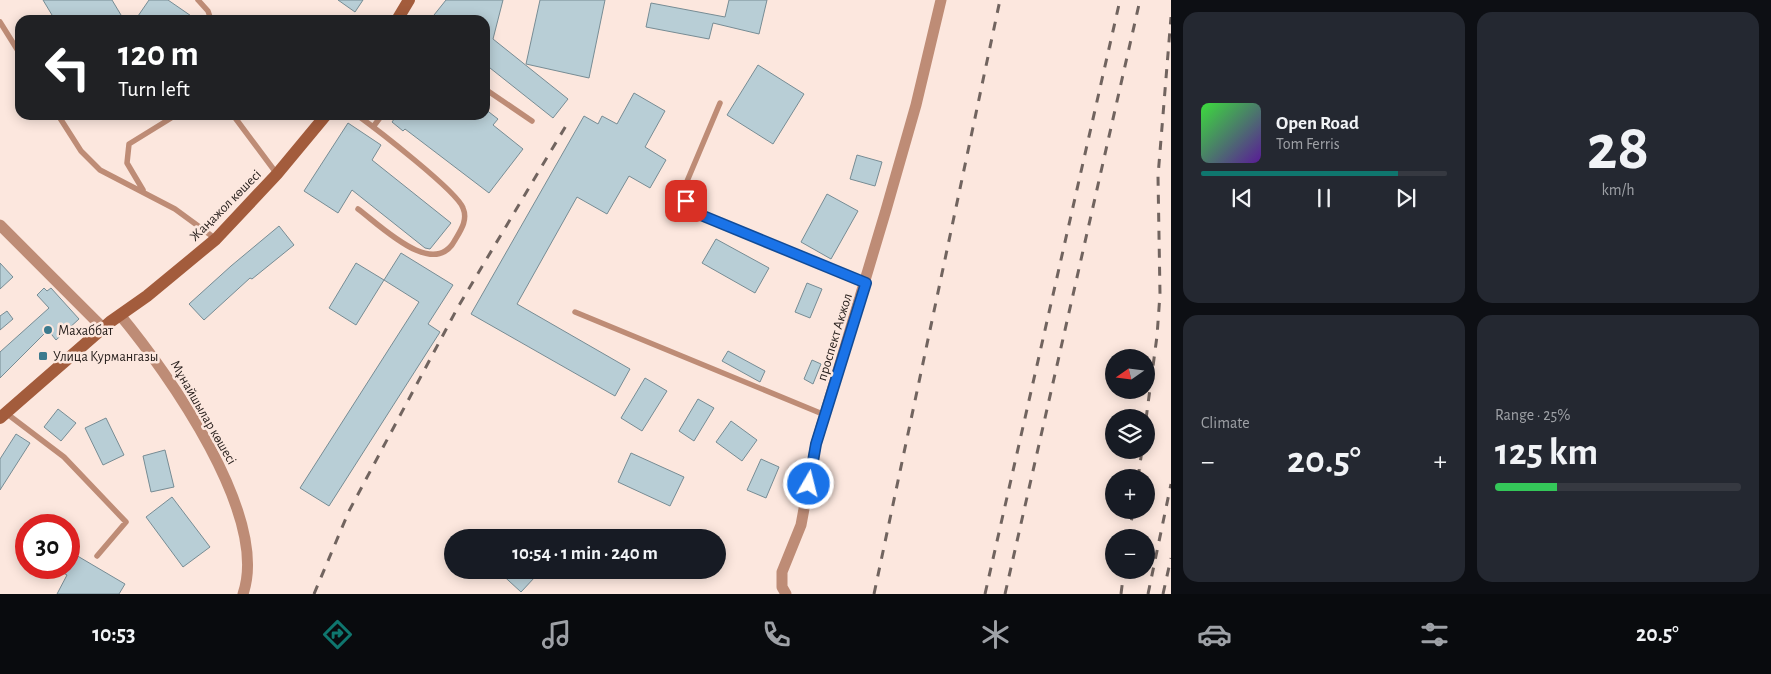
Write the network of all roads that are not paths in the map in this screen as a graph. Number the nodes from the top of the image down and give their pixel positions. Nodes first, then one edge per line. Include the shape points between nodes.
1 (198, 0) edge
2 (409, 0) edge
3 (941, 0) edge
4 (208, 15) edge
5 (400, 15) edge
6 (0, 22) edge
7 (15, 46) edge
8 (490, 92) edge
9 (720, 104) dead end
10 (61, 120) edge
11 (168, 120) edge
12 (237, 120) edge
13 (322, 120) edge
14 (364, 120) edge
15 (378, 120) edge
16 (532, 121) dead end
17 (373, 127) junction
18 (277, 174) junction
19 (143, 192) junction
20 (358, 209) dead end
21 (2, 231) edge
22 (216, 239) junction
23 (866, 283) junction
24 (575, 312) dead end
25 (111, 321) junction
26 (826, 415) junction
27 (3, 416) edge
28 (97, 556) dead end
29 (243, 594) edge
30 (786, 594) edge

1 - 4 lane
2 - 5 main road
3 - 23 street, проспект Акжол via 916,105
6 - 7 lane
8 - 16 lane
9 - 23 lane via 685,186 686,201 696,213
10 - 19 lane via 81,151 100,170
11 - 19 lane via 129,144 127,163
12 - 18 lane
13 - 18 main road, Жаңажол көшесі
14 - 17 lane
15 - 17 lane
17 - 20 lane via 459,201 465,216 463,227 452,247 432,256 418,253
18 - 22 main road, Жаңажол көшесі
19 - 22 lane via 175,209
21 - 25 street, Мұнайшылар көшесі
22 - 25 main road, Жаңажол көшесі
23 - 26 street, проспект Акжол
24 - 26 lane
25 - 27 main road, Жаңажол көшесі
25 - 29 street, Мұнайшылар көшесі via 149,351 216,459 246,543 247,574
26 - 30 street, проспект Акжол via 816,444 801,525 782,572 782,587
27 - 28 lane via 64,457 126,522

